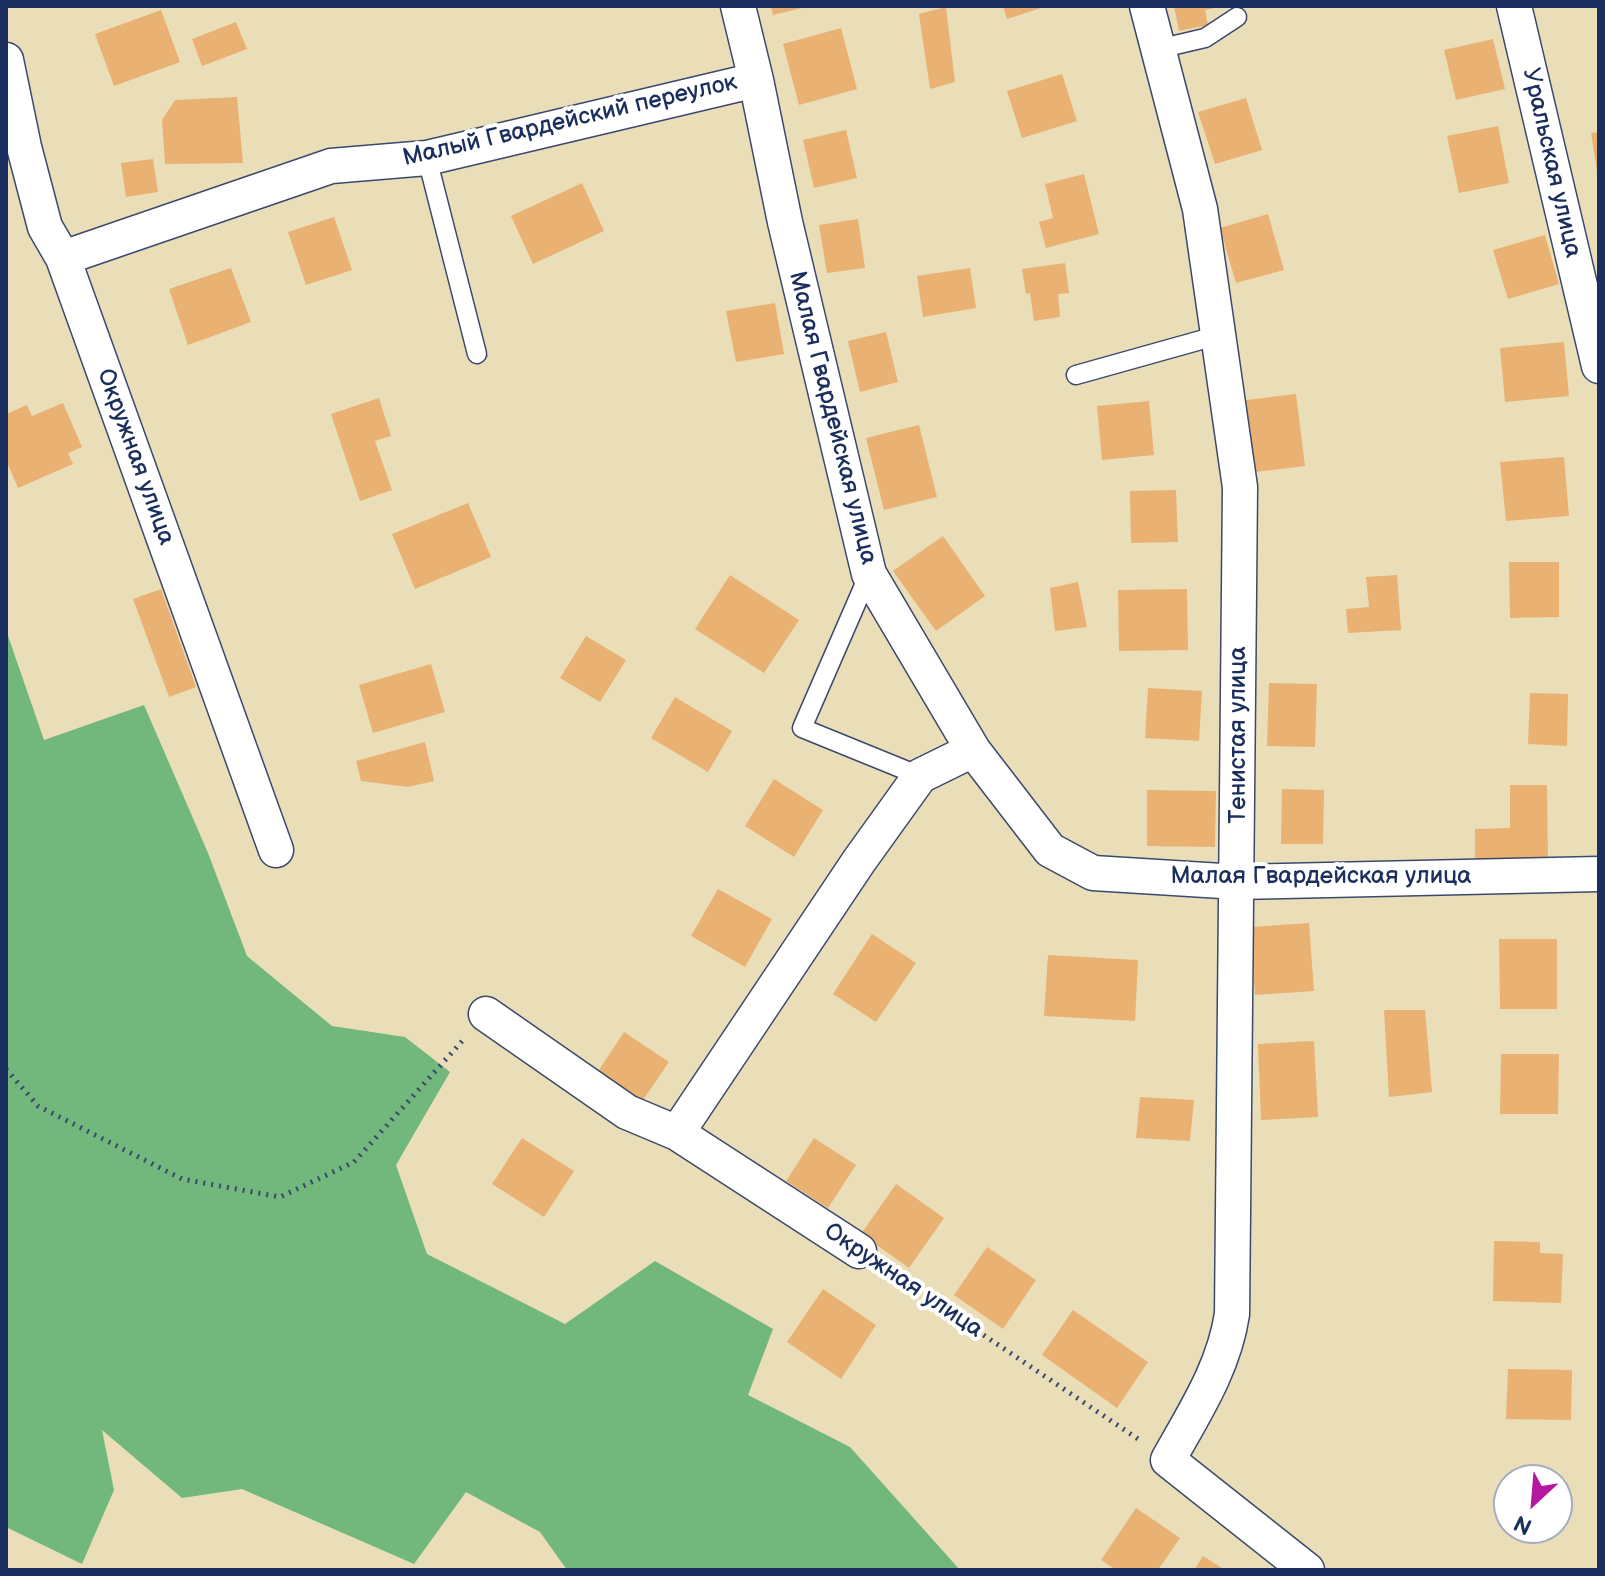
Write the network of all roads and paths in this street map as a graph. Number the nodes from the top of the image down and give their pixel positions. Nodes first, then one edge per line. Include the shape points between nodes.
1 (738, 6) edge
2 (1147, 6) edge
3 (1514, 6) edge
4 (1237, 17) dead end
5 (1158, 49) junction
6 (6, 60) edge
7 (756, 80) junction
8 (427, 158) junction
9 (63, 258) junction
10 (1219, 335) junction
11 (477, 354) dead end
12 (1599, 366) edge
13 (1076, 375) dead end
14 (869, 574) junction
15 (973, 750) junction
16 (920, 776) junction
17 (276, 850) dead end
18 (1599, 874) edge
19 (1238, 882) junction
20 (486, 1014) joint
21 (6, 1069) edge
22 (677, 1133) junction
23 (859, 1251) joint
24 (1168, 1460) junction
25 (1307, 1570) edge

1 - 7 street, Малая Гвардейская улица
2 - 5 street, Тенистая улица
3 - 12 street, Уральская улица
4 - 5 lane via 1205,38
5 - 10 street, Тенистая улица via 1200,209
6 - 9 street, Окружная улица via 45,227
7 - 8 street, Малый Гвардейский переулок
7 - 14 street, Малая Гвардейская улица
8 - 9 street, Малый Гвардейский переулок via 331,166
8 - 11 lane
9 - 17 street, Окружная улица
10 - 13 lane
10 - 19 street, Тенистая улица via 1240,487
14 - 15 street, Малая Гвардейская улица
14 - 16 lane via 802,728
15 - 16 street
15 - 19 street, Малая Гвардейская улица via 1050,850 1093,873
16 - 22 street
18 - 19 street, Малая Гвардейская улица
19 - 24 street, Тенистая улица via 1232,1314 1211,1382
20 - 21 path via 354,1162 280,1197 182,1179 38,1106
20 - 22 street, Окружная улица via 627,1112
22 - 23 street, Окружная улица
23 - 24 path, Окружная улица
24 - 25 street

